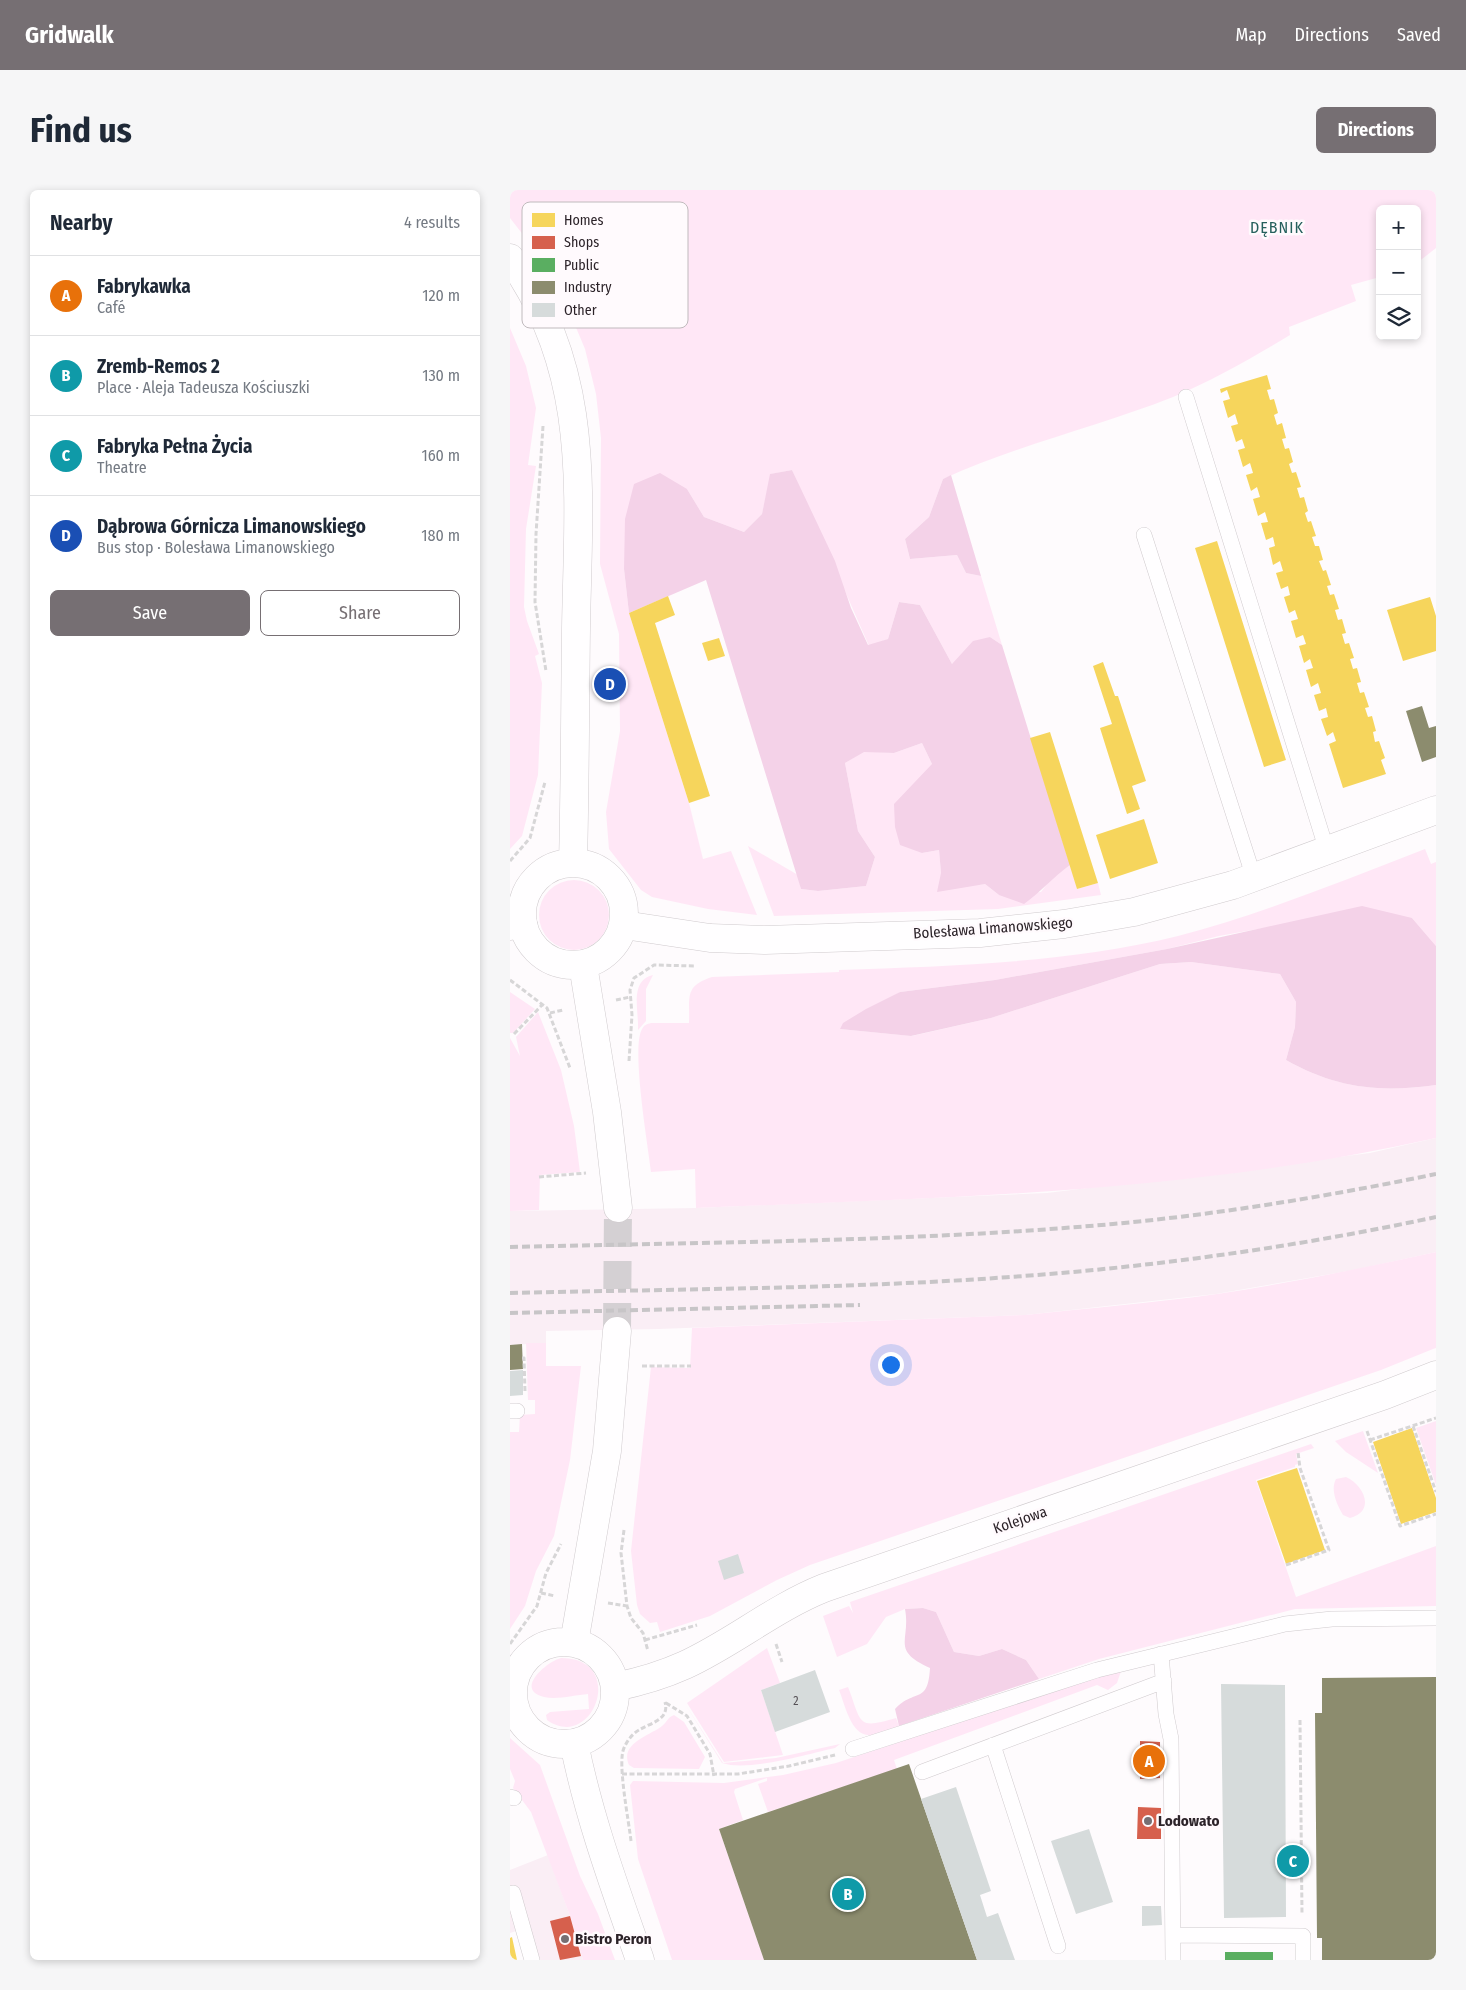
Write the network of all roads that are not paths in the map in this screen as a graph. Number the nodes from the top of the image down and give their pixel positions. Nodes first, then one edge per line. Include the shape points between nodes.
1 (510, 258) edge
2 (522, 277) edge
3 (550, 328) edge
4 (1186, 397) dead end
5 (1144, 535) dead end
6 (1436, 810) edge
7 (1327, 851) junction
8 (573, 863) junction
9 (1254, 878) junction
10 (517, 925) edge
11 (624, 925) junction
12 (583, 964) junction
13 (618, 1208) tunnel mouth
14 (617, 1331) tunnel mouth
15 (1436, 1375) edge
16 (1436, 1618) edge
17 (574, 1643) junction
18 (1161, 1654) junction
19 (1164, 1681) junction
20 (615, 1687) junction
21 (512, 1693) edge
22 (574, 1743) junction
23 (993, 1745) junction
24 (853, 1749) road end
25 (922, 1772) dead end
26 (510, 1894) edge
27 (1173, 1935) junction
28 (1058, 1946) dead end
29 (532, 1960) edge
30 (640, 1960) edge
31 (1173, 1960) edge
32 (1303, 1960) edge

1 - 2 street
3 - 8 street via 566,378 576,437
4 - 7 lane
5 - 9 lane
6 - 7 street, Bolesława Limanowskiego
7 - 9 street, Bolesława Limanowskiego
8 - 10 street via 554,866 535,880 523,903
8 - 11 street via 594,867 613,881 624,903
9 - 11 street, Bolesława Limanowskiego via 1125,914 997,931 735,939
10 - 12 street via 540,954 556,963
11 - 12 street via 620,937 608,952
12 - 13 street via 610,1130
14 - 17 street via 607,1452
15 - 20 street, Kolejowa via 1378,1398 824,1588 782,1608 686,1664
16 - 18 lane via 1301,1621
17 - 20 street via 586,1646 604,1661
17 - 21 street via 546,1645 528,1657 516,1675
18 - 19 lane
18 - 24 lane via 1051,1683
19 - 23 lane
19 - 27 lane via 1171,1739
20 - 22 street via 614,1706 602,1727 590,1737
21 - 22 street via 519,1717 533,1733 553,1742
22 - 30 street via 598,1839
23 - 25 lane
23 - 28 lane
26 - 29 lane via 513,1893
27 - 31 lane
27 - 32 lane via 1303,1936

